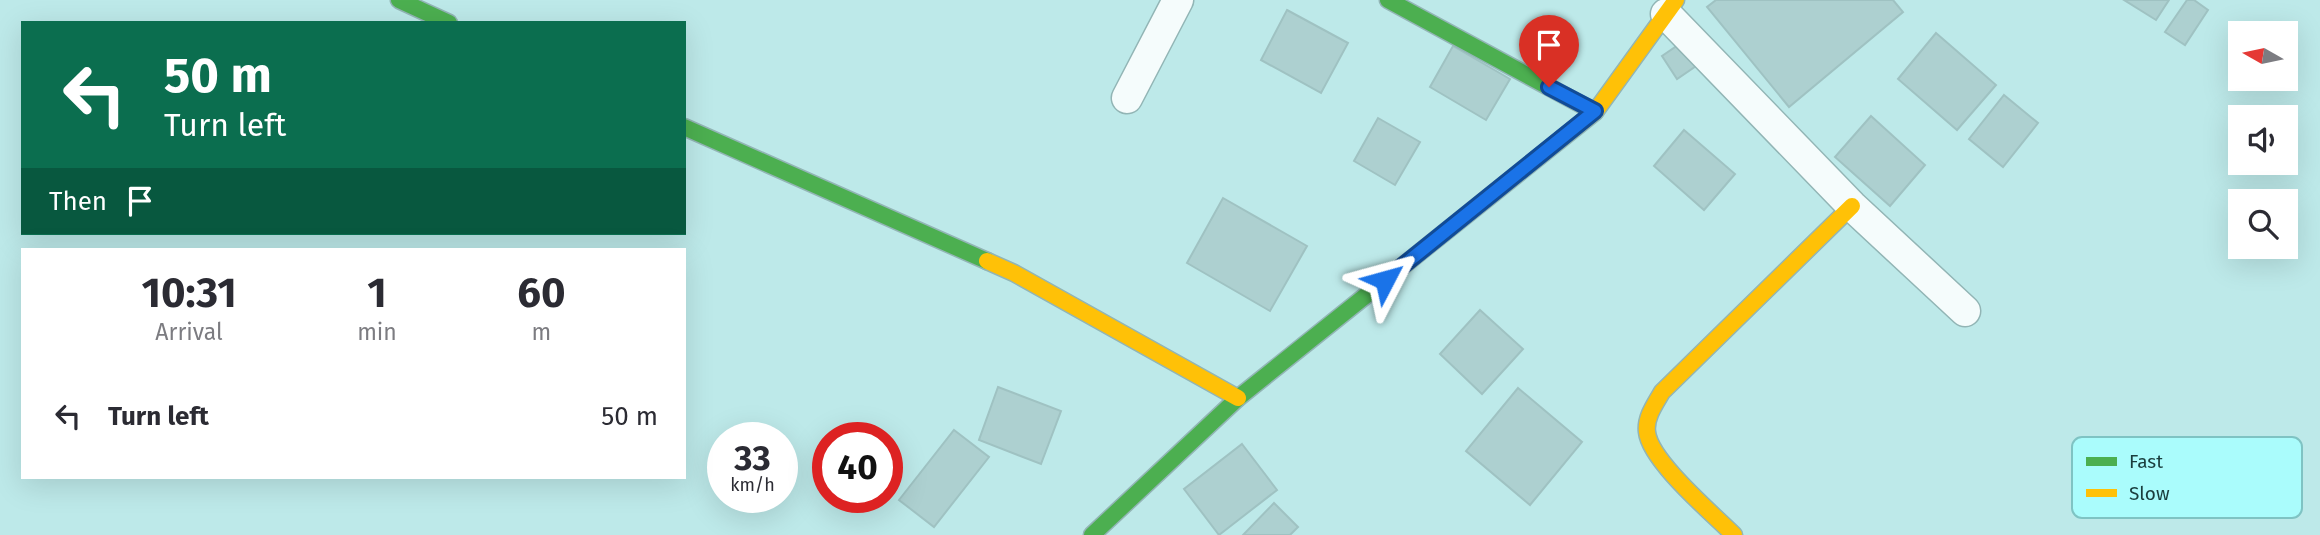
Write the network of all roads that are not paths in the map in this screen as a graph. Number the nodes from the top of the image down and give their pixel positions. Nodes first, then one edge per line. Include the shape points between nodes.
1 (1178, 0) edge
2 (1388, 0) edge
3 (411, 3) edge
4 (1671, 7) edge
5 (445, 21) edge
6 (1127, 98) dead end
7 (1595, 111) junction
8 (686, 128) edge
9 (1852, 206) junction
10 (1965, 311) dead end
11 (1238, 398) junction
12 (1092, 535) edge
13 (1734, 535) edge

1 - 6 street
2 - 7 street
3 - 5 street
4 - 7 street
4 - 9 street
7 - 11 street
8 - 11 street via 1014,273
9 - 10 street
9 - 13 street via 1662,392 1649,413 1646,435 1656,455
11 - 12 street

